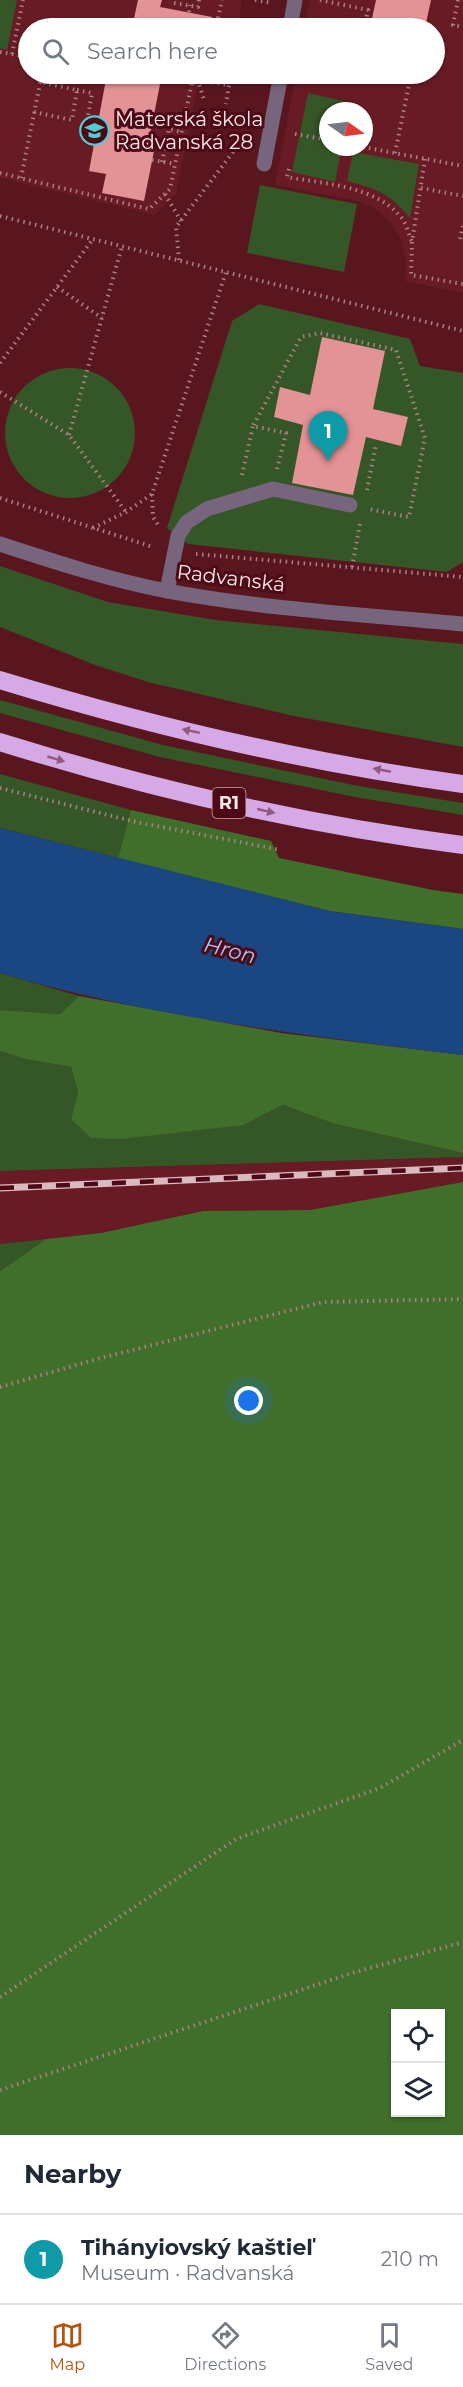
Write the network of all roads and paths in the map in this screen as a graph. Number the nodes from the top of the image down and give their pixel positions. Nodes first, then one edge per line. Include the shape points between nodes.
1 (23, 0) edge
2 (199, 0) edge
3 (222, 0) edge
4 (295, 0) edge
5 (320, 0) edge
6 (458, 0) edge
7 (174, 3) dead end
8 (190, 5) junction
9 (189, 12) dead end
10 (19, 18) edge
11 (218, 18) dead end
12 (292, 18) edge
13 (366, 18) edge
14 (18, 25) edge
15 (463, 27) edge
16 (0, 52) edge
17 (12, 54) junction
18 (18, 55) edge
19 (40, 84) edge
20 (49, 84) edge
21 (192, 84) edge
22 (199, 84) edge
23 (222, 84) edge
24 (279, 84) edge
25 (409, 85) dead end
26 (77, 90) junction
27 (204, 100) dead end
28 (226, 105) dead end
29 (34, 112) junction
30 (86, 127) dead end
31 (250, 130) dead end
32 (182, 132) junction
33 (295, 134) dead end
34 (319, 138) edge
35 (373, 149) edge
36 (395, 153) junction
37 (152, 159) dead end
38 (425, 159) junction
39 (162, 162) junction
40 (175, 164) junction
41 (264, 164) dead end
42 (463, 166) edge
43 (0, 173) edge
44 (287, 177) dead end
45 (21, 178) junction
46 (420, 188) junction
47 (165, 194) junction
48 (463, 196) edge
49 (0, 216) edge
50 (181, 221) junction
51 (463, 226) edge
52 (93, 239) junction
53 (460, 239) dead end
54 (412, 242) junction
55 (122, 246) junction
56 (179, 260) junction
57 (226, 272) junction
58 (463, 284) edge
59 (57, 287) junction
60 (102, 318) junction
61 (463, 331) edge
62 (0, 363) edge
63 (0, 392) edge
64 (253, 426) junction
65 (69, 435) junction
66 (376, 444) dead end
67 (273, 489) junction
68 (0, 498) edge
69 (357, 506) junction
70 (126, 512) junction
71 (92, 529) junction
72 (0, 544) edge
73 (174, 552) junction
74 (352, 567) junction
75 (463, 577) edge
76 (167, 591) junction
77 (463, 624) edge
78 (0, 669) edge
79 (0, 680) edge
80 (53, 696) junction
81 (0, 742) edge
82 (463, 784) edge
83 (0, 788) edge
84 (463, 845) edge
85 (281, 850) dead end
86 (463, 1299) edge
87 (0, 1387) edge
88 (463, 1740) edge
89 (463, 1942) edge
90 (0, 1997) edge
91 (0, 2090) edge

1 - 10 path
2 - 8 path via 198,7
3 - 11 path
4 - 12 street
5 - 13 path via 368,10
6 - 15 path via 453,25
7 - 8 path
8 - 9 path
14 - 17 path
16 - 17 path
17 - 18 path
19 - 29 path
20 - 26 path
21 - 32 path
22 - 27 path
23 - 28 path via 229,85
24 - 41 street
25 - 36 path
26 - 29 path via 72,120
26 - 30 path via 92,93
29 - 45 path
31 - 50 path
32 - 39 path via 169,129
32 - 40 path
33 - 34 path
35 - 36 path
36 - 38 path
37 - 39 path
38 - 42 path
38 - 46 path
39 - 40 path
40 - 47 path via 170,189
43 - 45 path
44 - 54 path via 373,196 404,221
45 - 47 path via 149,209
46 - 48 path
46 - 54 path
47 - 50 path
49 - 52 path
50 - 56 path via 176,227
51 - 53 path
52 - 55 path
52 - 59 path
54 - 58 path via 411,275
55 - 56 path
55 - 60 path
56 - 57 path
57 - 61 path
57 - 70 path via 152,494
59 - 60 path
59 - 62 path
60 - 65 path
63 - 65 path
64 - 67 path via 285,433
64 - 67 path via 240,483
64 - 69 path via 301,337 320,333 396,350 425,438 409,517
65 - 70 path
66 - 69 path
67 - 69 street
67 - 73 street via 207,509 187,522
68 - 71 path
69 - 74 path
70 - 71 path
71 - 73 path
72 - 76 street, Radvanská via 98,576
73 - 74 path
73 - 76 street
74 - 75 path
76 - 77 street, Radvanská
78 - 80 highway
79 - 80 highway
82 -> 80 highway via 277,750
81 -> 84 highway, R1 via 194,795
83 - 85 path via 136,822
86 - 87 path via 323,1302
88 - 90 path via 380,1788 236,1839
89 - 91 path via 352,1973

